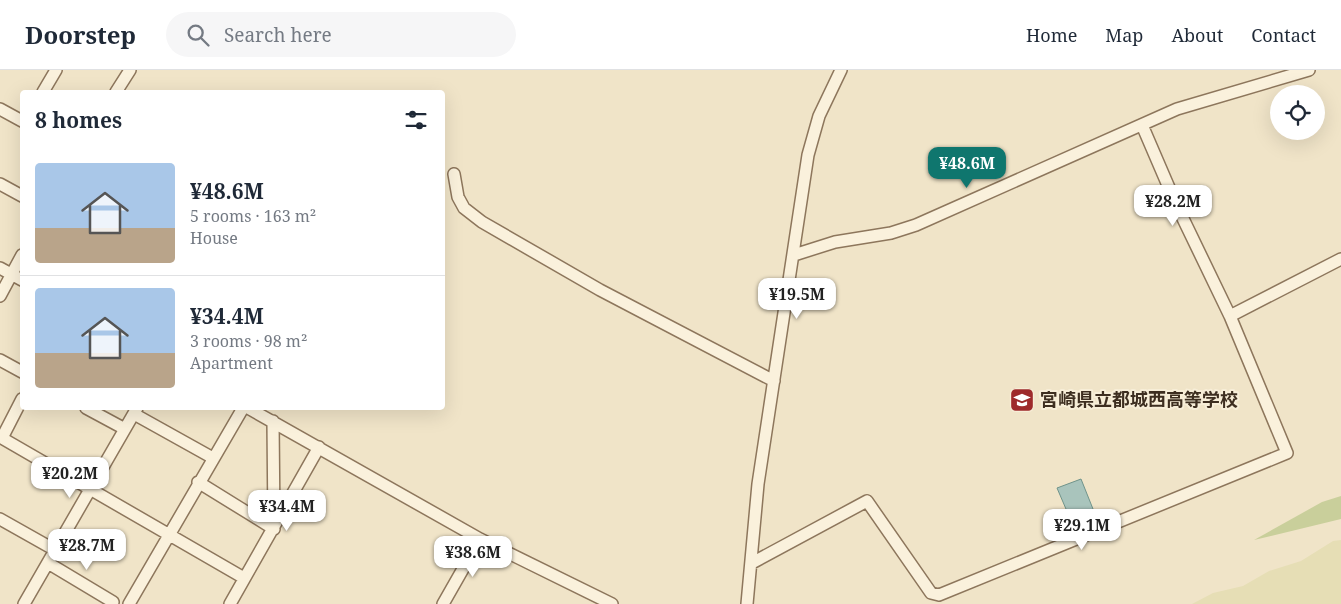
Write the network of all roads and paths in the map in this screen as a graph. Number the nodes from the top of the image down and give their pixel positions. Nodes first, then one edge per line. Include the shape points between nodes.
1 (56, 70) edge
2 (130, 70) edge
3 (841, 70) edge
4 (1310, 70) edge
5 (44, 90) edge
6 (117, 90) edge
7 (0, 109) edge
8 (20, 120) edge
9 (1142, 125) junction
10 (454, 174) dead end
11 (0, 184) edge
12 (20, 195) edge
13 (794, 255) junction
14 (1341, 259) edge
15 (0, 268) edge
16 (18, 277) edge
17 (0, 296) edge
18 (1230, 316) junction
19 (0, 360) edge
20 (20, 371) edge
21 (774, 381) junction
22 (20, 403) edge
23 (90, 410) edge
24 (242, 410) edge
25 (251, 410) edge
26 (136, 411) edge
27 (272, 422) junction
28 (125, 429) junction
29 (1, 437) edge
30 (319, 447) junction
31 (213, 458) junction
32 (198, 482) junction
33 (91, 488) junction
34 (0, 519) edge
35 (274, 529) junction
36 (168, 534) junction
37 (480, 539) junction
38 (55, 550) junction
39 (48, 563) junction
40 (752, 563) junction
41 (244, 578) junction
42 (113, 602) dead end
43 (446, 603) edge
44 (24, 604) edge
45 (130, 604) edge
46 (230, 604) edge
47 (612, 604) edge
48 (747, 604) edge

1 - 5 street
2 - 6 street
3 - 13 street via 819,116 808,155
4 - 9 street via 1177,109
7 - 8 street
9 - 13 street via 916,225 891,233 835,242
9 - 18 street
10 - 21 street via 458,197 464,208 482,222 600,290
11 - 12 street
13 - 21 street
14 - 18 street
15 - 16 street
16 - 17 street
18 - 40 street via 1287,453 939,595 930,593 867,501
19 - 20 street
21 - 40 street via 758,484
22 - 29 street
23 - 28 street
24 - 31 street
25 - 27 street
26 - 28 street
26 - 31 street
27 - 30 street
27 - 35 street
28 - 33 street
29 - 33 street
30 - 35 street
30 - 37 street
31 - 32 street
32 - 35 street
32 - 36 street
33 - 36 street
33 - 38 street
34 - 38 street
35 - 41 street
36 - 41 street
36 - 45 street
37 - 43 street
37 - 47 street
38 - 39 street
39 - 42 street
39 - 44 street
40 - 48 street
41 - 46 street

